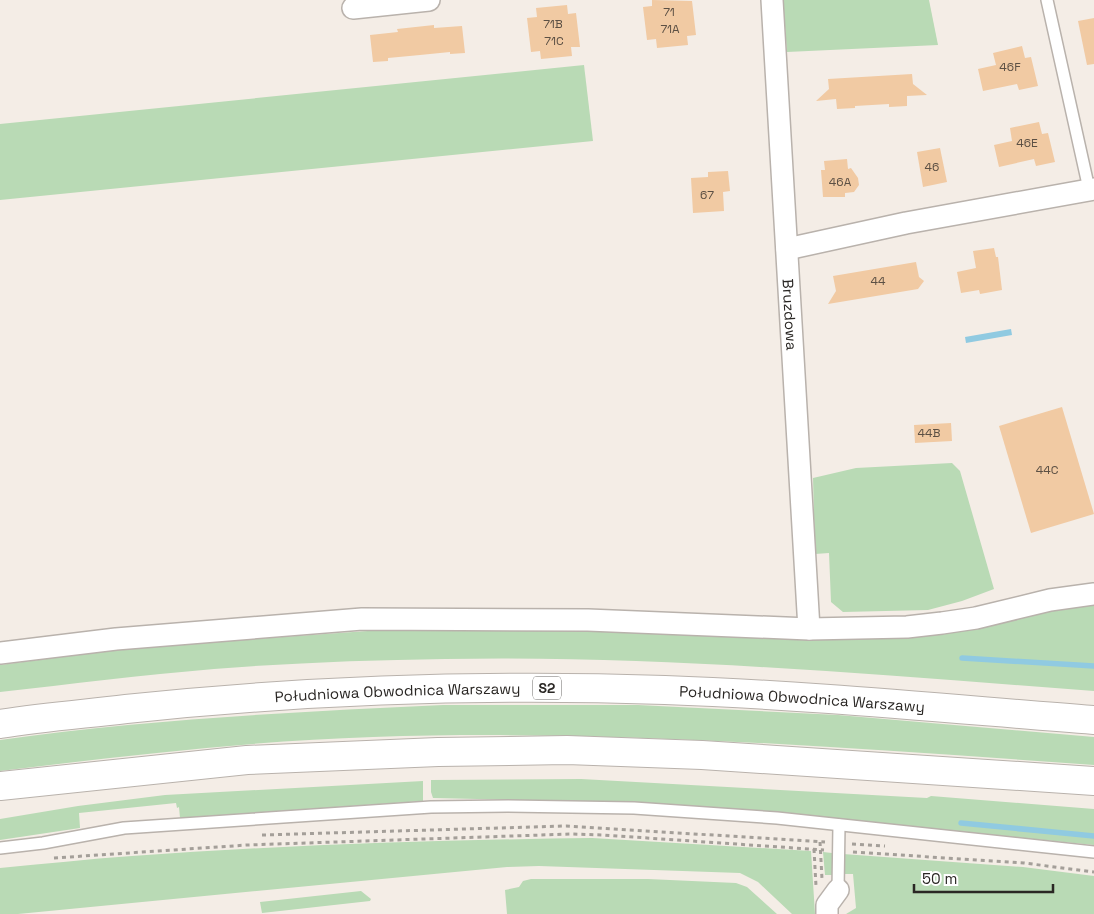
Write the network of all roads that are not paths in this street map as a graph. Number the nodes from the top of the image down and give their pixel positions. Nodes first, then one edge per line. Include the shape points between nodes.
1 (429, 0) edge
2 (772, 0) edge
3 (1046, 0) edge
4 (353, 8) dead end
5 (1092, 189) edge
6 (787, 249) junction
7 (1094, 594) edge
8 (809, 629) junction
9 (0, 652) edge
10 (1094, 720) edge
11 (0, 724) edge
12 (1094, 781) edge
13 (0, 786) edge
14 (839, 825) junction
15 (0, 848) edge
16 (1094, 852) edge
17 (838, 890) joint
18 (828, 914) edge

1 - 4 street
2 - 6 street, Bruzdowa
3 - 5 lane
5 - 6 street via 906,223
6 - 8 street, Bruzdowa
7 - 8 street via 1050,600 942,624
8 - 9 street via 588,620 362,619
10 - 11 highway, Południowa Obwodnica Warszawy / S2 via 779,696 516,687 218,699
12 - 13 highway via 702,755 567,750 247,760
14 - 15 lane via 634,808 431,807 124,828
14 - 16 lane
14 - 17 lane
17 - 18 street via 827,905

